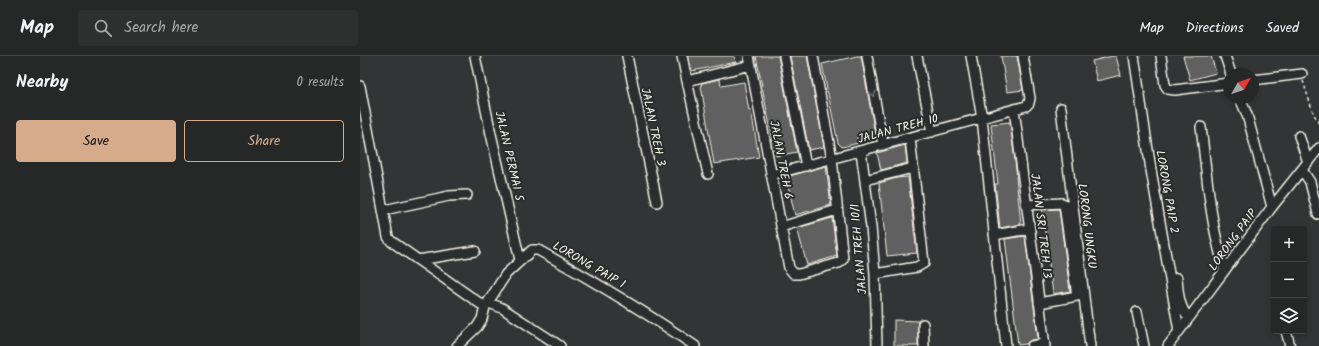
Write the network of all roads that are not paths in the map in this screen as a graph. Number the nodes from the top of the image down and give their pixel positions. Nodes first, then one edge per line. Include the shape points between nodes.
1 (475, 56) edge
2 (626, 56) edge
3 (682, 56) edge
4 (784, 56) edge
5 (813, 56) edge
6 (867, 56) edge
7 (917, 56) edge
8 (971, 56) edge
9 (1023, 56) edge
10 (1134, 56) edge
11 (1161, 56) edge
12 (1225, 56) edge
13 (750, 60) edge
14 (1229, 68) edge
15 (1302, 74) road end
16 (1259, 79) edge
17 (687, 81) junction
18 (1223, 84) edge
19 (360, 86) edge
20 (1242, 104) edge
21 (1061, 108) dead end
22 (1014, 109) junction
23 (982, 118) junction
24 (363, 123) edge
25 (1201, 127) dead end
26 (932, 132) junction
27 (1299, 136) dead end
28 (910, 138) junction
29 (882, 145) junction
30 (1319, 148) edge
31 (861, 151) junction
32 (832, 159) junction
33 (1308, 162) junction
34 (806, 166) junction
35 (913, 168) junction
36 (1302, 170) junction
37 (708, 174) dead end
38 (771, 175) junction
39 (865, 180) junction
40 (468, 195) dead end
41 (657, 202) dead end
42 (1026, 205) junction
43 (1272, 207) junction
44 (384, 210) junction
45 (837, 210) junction
46 (1318, 214) edge
47 (781, 227) junction
48 (1029, 229) junction
49 (996, 234) junction
50 (475, 251) dead end
51 (418, 260) junction
52 (520, 260) junction
53 (1225, 270) junction
54 (875, 274) junction
55 (1177, 278) dead end
56 (1080, 295) junction
57 (1039, 303) junction
58 (487, 305) junction
59 (1137, 312) dead end
60 (1189, 318) junction
61 (923, 324) dead end
62 (1179, 331) junction
63 (1044, 345) edge
64 (457, 346) edge
65 (560, 346) edge
66 (695, 346) edge
67 (877, 346) edge
68 (924, 346) edge
69 (1006, 346) edge
70 (1012, 346) edge
71 (1032, 346) edge
72 (1090, 346) edge
73 (1144, 346) edge
74 (1168, 346) edge

1 - 52 street, JALAN PERMAI 5
2 - 41 street, JALAN TREH 3
3 - 17 street
4 - 34 street
5 - 32 street
6 -> 29 street
7 - 26 street
8 - 23 street
9 - 22 street, JALAN TREH 10 via 1030,98 1026,106
10 - 62 street, LORONG PAIP 2
11 - 18 street via 1168,89
12 - 14 street
13 - 17 street
13 - 38 street, JALAN TREH 6
15 - 16 street
17 - 37 street
19 - 24 street
20 - 43 street
21 - 56 street, LORONG UNGKU
22 - 23 street, JALAN TREH 10
22 - 42 street, JALAN SRI TREH 13
23 - 26 street, JALAN TREH 10
23 - 49 street
24 - 44 street
25 - 53 street via 1212,212
26 - 28 street, JALAN TREH 10
27 - 33 street
28 - 29 street, JALAN TREH 10
28 - 35 street
29 - 31 street, JALAN TREH 10
30 - 33 street, LORONG PAIP
31 - 32 street, JALAN TREH 10
31 - 39 street, JALAN TREH 10/1
32 - 34 street, JALAN TREH 10
32 - 45 street
33 - 36 street, LORONG PAIP
34 - 38 street, JALAN TREH 10
35 - 39 street
35 - 54 street via 924,263 917,267
36 - 43 street, LORONG PAIP
36 - 46 street via 1310,182
38 - 47 street, JALAN TREH 6
39 - 54 street, JALAN TREH 10/1
40 - 44 street via 449,196
42 - 48 street, JALAN SRI TREH 13
42 - 56 street via 1062,203 1065,206
43 - 53 street, LORONG PAIP
44 - 51 street via 388,237
45 - 47 street
45 - 47 street, JALAN TREH 6 via 843,259 839,263 794,274 789,268
48 - 49 street
48 - 57 street, JALAN SRI TREH 13
49 - 69 street
49 - 70 street
50 - 51 street
51 - 58 street
52 - 58 street, LORONG PAIP 1 via 506,274
52 - 66 street, LORONG PAIP 1 via 532,250 538,250 632,304
53 - 60 street, LORONG PAIP
54 - 67 street, JALAN TREH 10/1
55 - 60 street via 1182,306
56 - 57 street
56 - 72 street, LORONG UNGKU
57 - 63 street, JALAN SRI TREH 13
58 - 64 street, LORONG PAIP 1 via 477,327
58 - 65 street via 502,308
59 - 73 street
60 - 62 street, LORONG PAIP
61 - 68 street
62 - 74 street, LORONG PAIP
63 - 71 street

